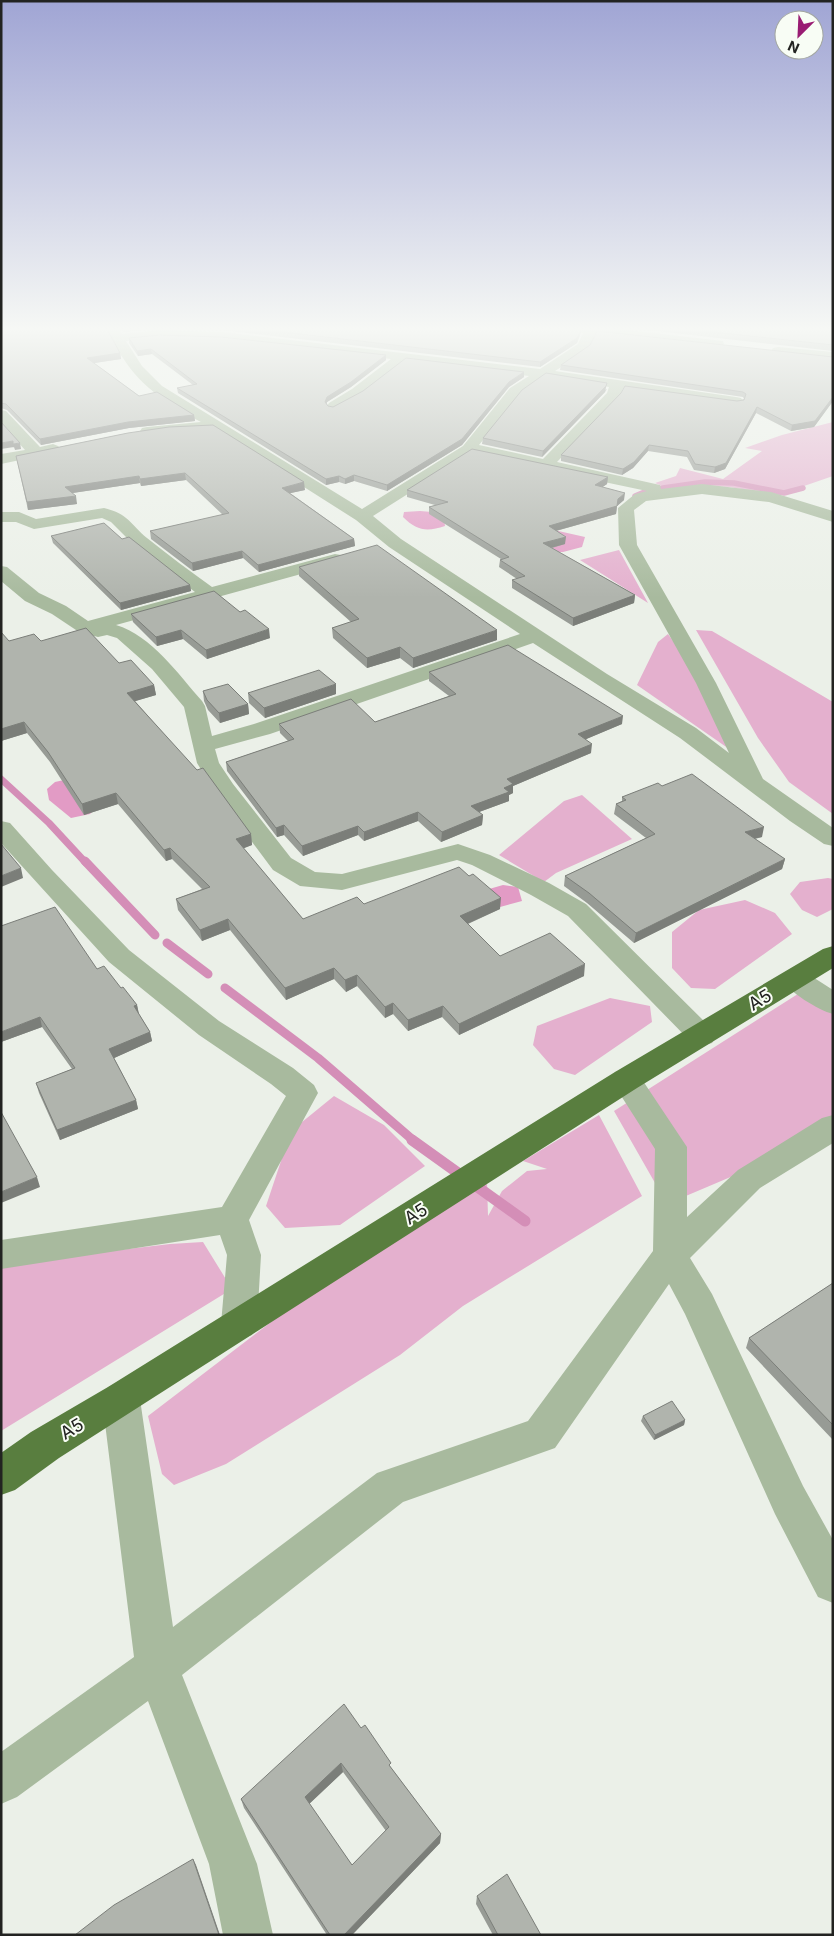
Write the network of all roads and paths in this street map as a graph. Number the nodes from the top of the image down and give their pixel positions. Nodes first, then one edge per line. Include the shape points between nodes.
1 (4, 417) edge
2 (203, 417) edge
3 (494, 417) edge
4 (592, 417) edge
5 (218, 425) junction
6 (129, 434) edge
7 (73, 445) edge
8 (468, 450) junction
9 (36, 452) junction
10 (1, 459) edge
11 (546, 465) junction
12 (654, 488) dead end
13 (362, 516) junction
14 (1, 517) edge
15 (833, 518) edge
16 (396, 543) junction
17 (377, 548) edge
18 (349, 556) edge
19 (1, 571) edge
20 (209, 594) junction
21 (86, 628) junction
22 (536, 635) junction
23 (203, 746) junction
24 (754, 782) junction
25 (1, 828) edge
26 (833, 839) edge
27 (833, 955) edge
28 (795, 979) junction
29 (833, 1004) edge
30 (702, 1036) junction
31 (626, 1080) junction
32 (833, 1127) edge
33 (232, 1219) junction
34 (670, 1255) junction
35 (1, 1256) edge
36 (239, 1324) junction
37 (121, 1400) junction
38 (1, 1476) edge
39 (833, 1582) edge
40 (157, 1666) junction
41 (1, 1781) edge
42 (248, 1935) edge

1 - 9 street
2 - 5 street
3 - 8 street
4 - 11 street
5 - 6 street
5 - 13 street
7 - 9 street
8 - 11 street
8 - 13 street
9 - 10 street
11 - 12 street
13 - 16 street
14 - 20 street via 19,517 34,524 104,513 117,518 139,540
15 - 24 street via 771,497 702,490 641,497 626,508 628,545 706,683
16 - 17 street
16 - 22 street
18 - 20 street
19 - 21 street via 32,598 59,610
20 - 21 street
21 - 23 street via 124,634 159,665 194,706
22 - 23 street
22 - 24 street via 688,733
23 - 30 street via 208,763 223,787 282,864 309,880 342,882 458,852 481,860 577,910
24 - 26 street
25 - 33 street via 119,956 209,1028 303,1092
27 - 28 highway, A5 / A5
28 - 29 street
28 - 30 highway, A5 / A5
30 - 31 highway, A5 / A5
31 - 34 street via 671,1147
31 - 36 highway, A5 / A5
32 - 34 street via 749,1179
33 - 35 street
33 - 36 street via 244,1254
34 - 39 street via 699,1305 789,1500
34 - 40 street via 542,1435 391,1487
36 - 37 highway, A5 / A5
37 - 38 highway, A5 / A5 via 45,1445
37 - 40 street
40 - 41 street
40 - 42 street via 233,1864

